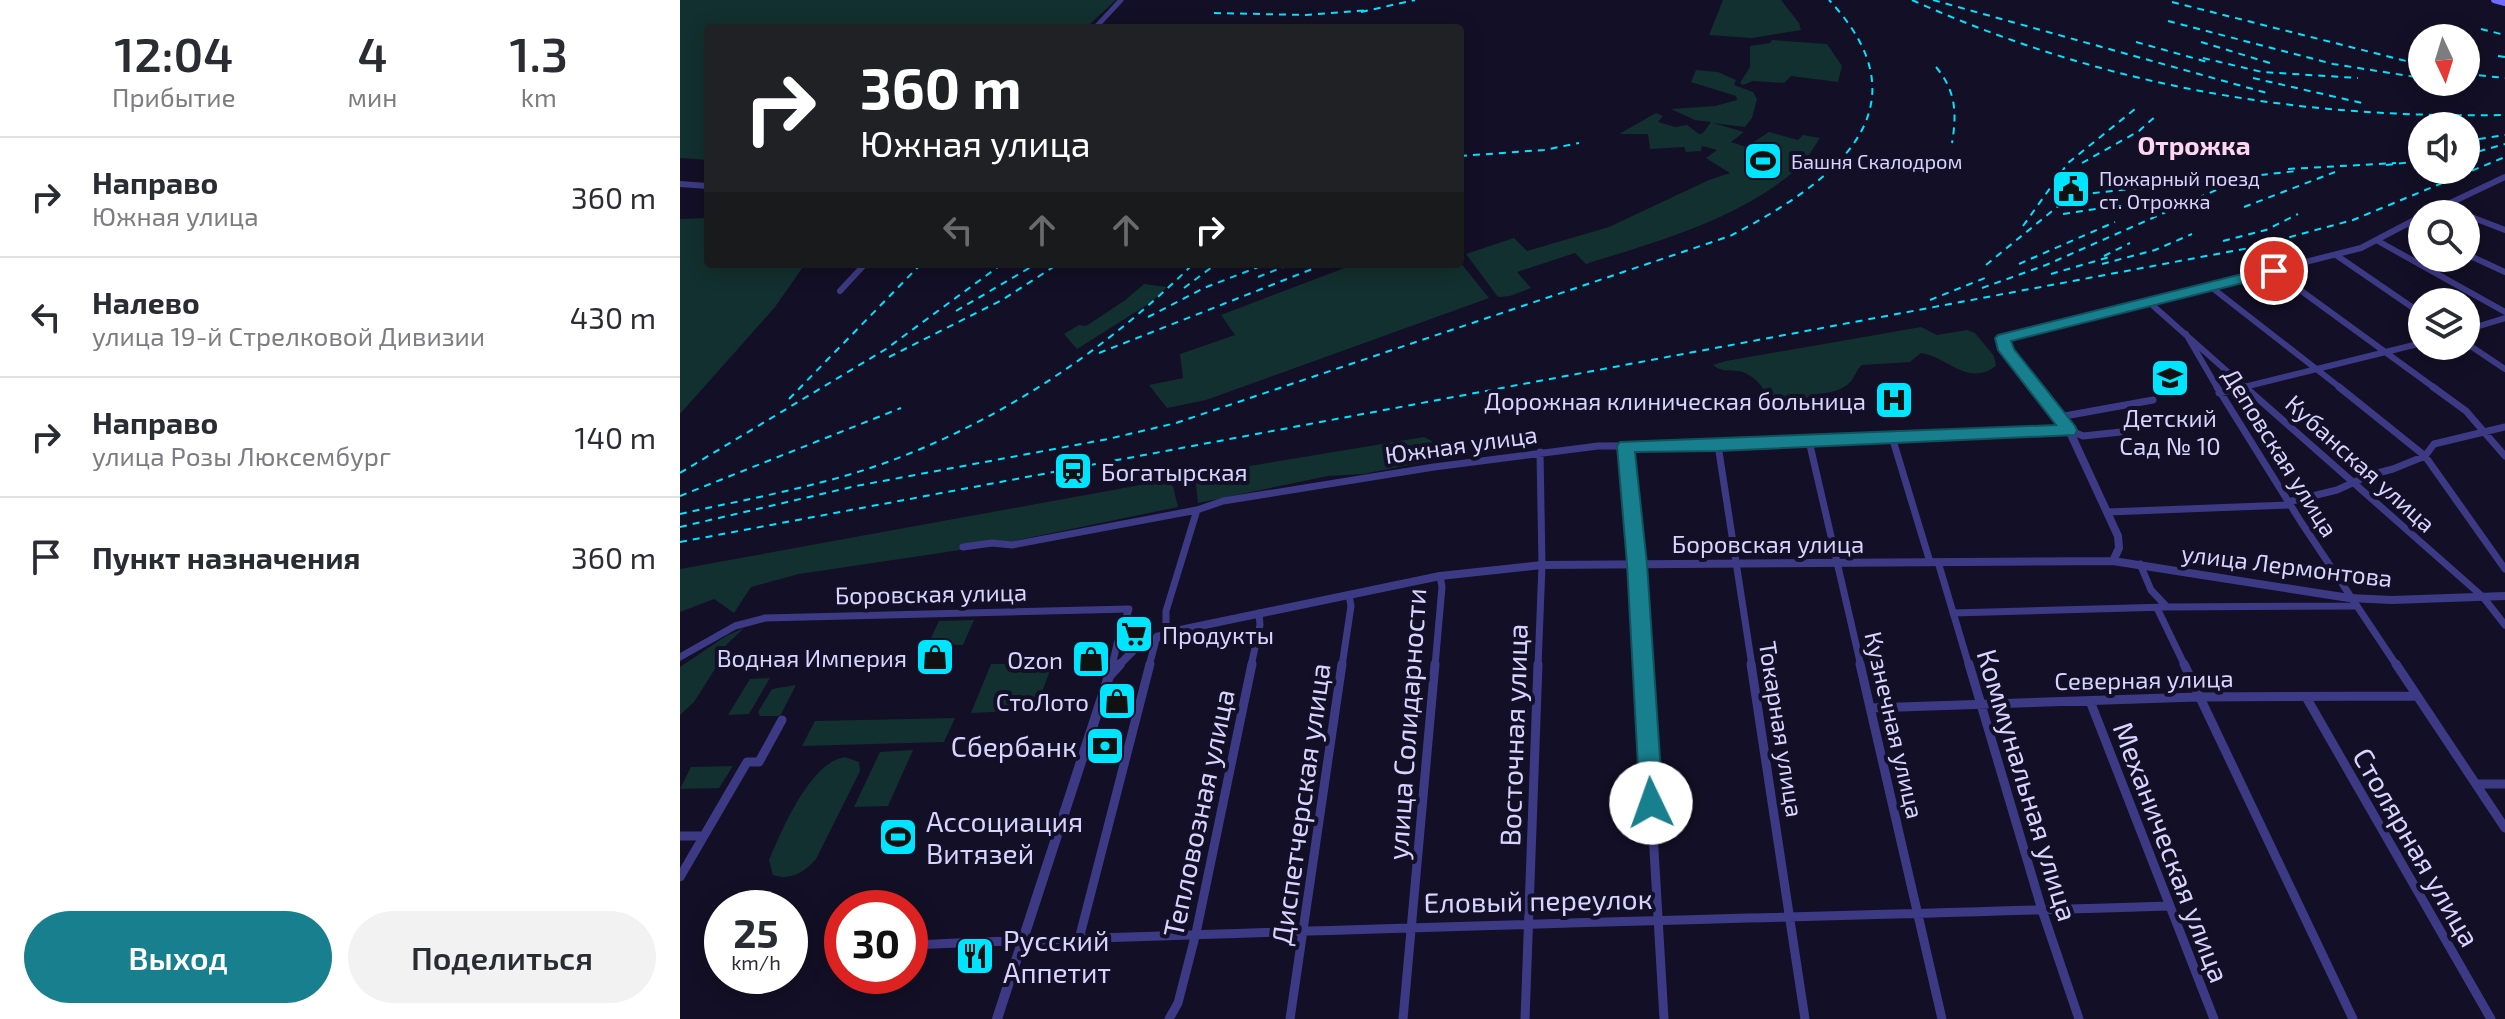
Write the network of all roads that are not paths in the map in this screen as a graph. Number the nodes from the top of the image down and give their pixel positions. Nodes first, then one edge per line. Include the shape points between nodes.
1 (1121, 0) edge
2 (2495, 0) edge
3 (2505, 4) edge
4 (1099, 24) edge
5 (2505, 177) edge
6 (680, 184) edge
7 (704, 186) edge
8 (2454, 200) edge
9 (2480, 220) edge
10 (2408, 224) edge
11 (2505, 230) edge
12 (2378, 241) junction
13 (2336, 255) junction
14 (2480, 260) edge
15 (861, 268) edge
16 (2274, 271) junction
17 (2505, 272) edge
18 (2211, 287) junction
19 (840, 291) dead end
20 (2150, 303) junction
21 (2408, 304) edge
22 (2505, 312) edge
23 (2505, 318) edge
24 (2480, 326) edge
25 (2186, 334) junction
26 (2408, 346) edge
27 (2384, 352) junction
28 (2480, 352) edge
29 (2317, 369) junction
30 (2505, 369) edge
31 (2249, 388) junction
32 (2219, 393) junction
33 (2153, 400) dead end
34 (2059, 417) junction
35 (2505, 427) edge
36 (2069, 430) junction
37 (2121, 432) dead end
38 (2487, 433) junction
39 (1892, 437) junction
40 (1809, 441) junction
41 (1718, 445) junction
42 (1626, 446) junction
43 (1540, 452) junction
44 (2425, 456) junction
45 (2505, 456) edge
46 (2357, 483) junction
47 (2288, 503) junction
48 (1197, 510) junction
49 (2108, 512) junction
50 (963, 547) dead end
51 (2113, 561) junction
52 (1934, 562) junction
53 (1836, 563) junction
54 (1637, 564) junction
55 (1737, 564) junction
56 (2140, 564) junction
57 (1542, 565) junction
58 (2505, 569) edge
59 (1440, 576) junction
60 (1349, 595) junction
61 (2505, 596) edge
62 (2483, 597) junction
63 (2352, 602) junction
64 (2162, 608) junction
65 (1259, 613) junction
66 (1953, 613) junction
67 (2505, 625) edge
68 (1162, 635) junction
69 (1143, 642) junction
70 (1117, 644) junction
71 (680, 657) edge
72 (1111, 672) junction
73 (2417, 696) junction
74 (2197, 697) junction
75 (2306, 697) junction
76 (2090, 701) junction
77 (1979, 703) junction
78 (1871, 708) junction
79 (782, 720) dead end
80 (2477, 784) junction
81 (2505, 784) edge
82 (2505, 828) edge
83 (680, 836) edge
84 (704, 836) junction
85 (680, 877) edge
86 (2167, 906) junction
87 (2042, 910) junction
88 (1917, 914) junction
89 (1790, 918) junction
90 (1658, 922) junction
91 (1529, 924) junction
92 (1413, 925) junction
93 (1305, 929) junction
94 (1196, 933) junction
95 (1079, 939) junction
96 (1021, 942) junction
97 (928, 945) edge
98 (997, 1019) edge
99 (1169, 1019) edge
100 (1290, 1019) edge
101 (1403, 1019) edge
102 (1525, 1019) edge
103 (1664, 1019) edge
104 (1805, 1019) edge
105 (1942, 1019) edge
106 (2079, 1019) edge
107 (2214, 1019) edge
108 (2353, 1019) edge
109 (2491, 1019) edge

1 - 4 street
2 - 3 main road
5 - 8 street
6 - 7 street
9 - 11 street
10 - 12 street
12 - 13 street
12 - 22 street
13 - 16 street
13 - 21 street
14 - 17 street
15 - 19 street
16 - 18 street
16 - 27 street
18 - 20 street
18 - 29 street
20 - 25 street, Кубанская улица
20 - 34 street via 2002,340
23 - 24 street
25 - 31 street, Кубанская улица
25 - 32 street, Деповская улица
26 - 27 street
27 - 29 street
27 - 38 street via 2466,411
28 - 30 street
29 - 31 street
29 - 44 street
31 - 32 street
31 - 46 street, Кубанская улица
32 - 47 street, Деповская улица
33 - 34 street
34 - 36 street
35 - 38 street
36 - 37 street, Южная улица via 2083,436
36 - 39 street, Южная улица
36 - 49 street
38 - 44 street via 2434,444
38 - 45 street
39 - 40 street, Южная улица
39 - 52 street, Коммунальная улица
40 - 41 street, Южная улица
40 - 53 street, Кузнечная улица
41 - 42 street, Южная улица
41 - 55 street, Токарная улица
42 - 43 street, Южная улица
42 - 54 street
43 - 48 street, Южная улица via 1223,501
43 - 57 street, Восточная улица
44 - 46 street
44 - 58 street
46 - 47 street
46 - 62 street, Кубанская улица
47 - 49 street
47 - 63 street, Деповская улица
48 - 50 street, Южная улица via 1012,545
48 - 68 street
49 - 51 street via 2119,541
51 - 52 street, Боровская улица
51 - 56 street, улица Лермонтова
52 - 53 street, Боровская улица
52 - 66 street, Коммунальная улица
53 - 55 street, Боровская улица
53 - 78 street, Кузнечная улица
54 - 55 street, Боровская улица
54 - 57 street, Боровская улица
54 - 90 street
55 - 89 street, Токарная улица
56 - 63 street, улица Лермонтова
56 - 64 street
57 - 59 street, Боровская улица
57 - 91 street, Восточная улица
59 - 60 street, Боровская улица
59 - 92 street, улица Солидарности
60 - 65 street, Боровская улица
60 - 93 street, Диспетчерская улица
61 - 62 street, улица Лермонтова
62 - 63 street, улица Лермонтова
62 - 67 street, Кубанская улица
63 - 64 street
63 - 73 street, Деповская улица
64 - 66 street
64 - 74 street
65 - 68 street, Боровская улица
65 - 94 street, Тепловозная улица
66 - 77 street, Коммунальная улица
68 - 69 street, Боровская улица
68 - 95 street
69 - 70 street, Боровская улица
69 - 72 street, Боровская улица
70 - 71 street, Боровская улица via 1129,609 751,620
70 - 72 street
72 - 96 street
73 - 75 street, Северная улица
73 - 80 street, Деповская улица
74 - 75 street, Северная улица
74 - 76 street, Северная улица
74 - 108 street
75 - 109 street, Столярная улица
76 - 77 street, Северная улица
76 - 86 street, Механическая улица
77 - 78 street, Северная улица
77 - 87 street, Коммунальная улица
78 - 88 street, Кузнечная улица
79 - 84 street via 759,762 747,762
80 - 81 street
80 - 82 street, Деповская улица
83 - 84 street
84 - 85 street
86 - 87 street, Еловый переулок
86 - 107 street, Механическая улица
87 - 88 street, Еловый переулок
87 - 106 street, Коммунальная улица
88 - 89 street, Еловый переулок
88 - 105 street, Кузнечная улица
89 - 90 street, Еловый переулок
89 - 104 street, Токарная улица
90 - 91 street, Еловый переулок
90 - 103 street
91 - 92 street, Еловый переулок
91 - 102 street, Восточная улица
92 - 93 street, Еловый переулок
92 - 101 street, улица Солидарности
93 - 94 street, Еловый переулок
93 - 100 street, Диспетчерская улица
94 - 95 street, Еловый переулок
94 - 99 street, Тепловозная улица
95 - 96 street, Еловый переулок
96 - 97 street, Еловый переулок
96 - 98 street

